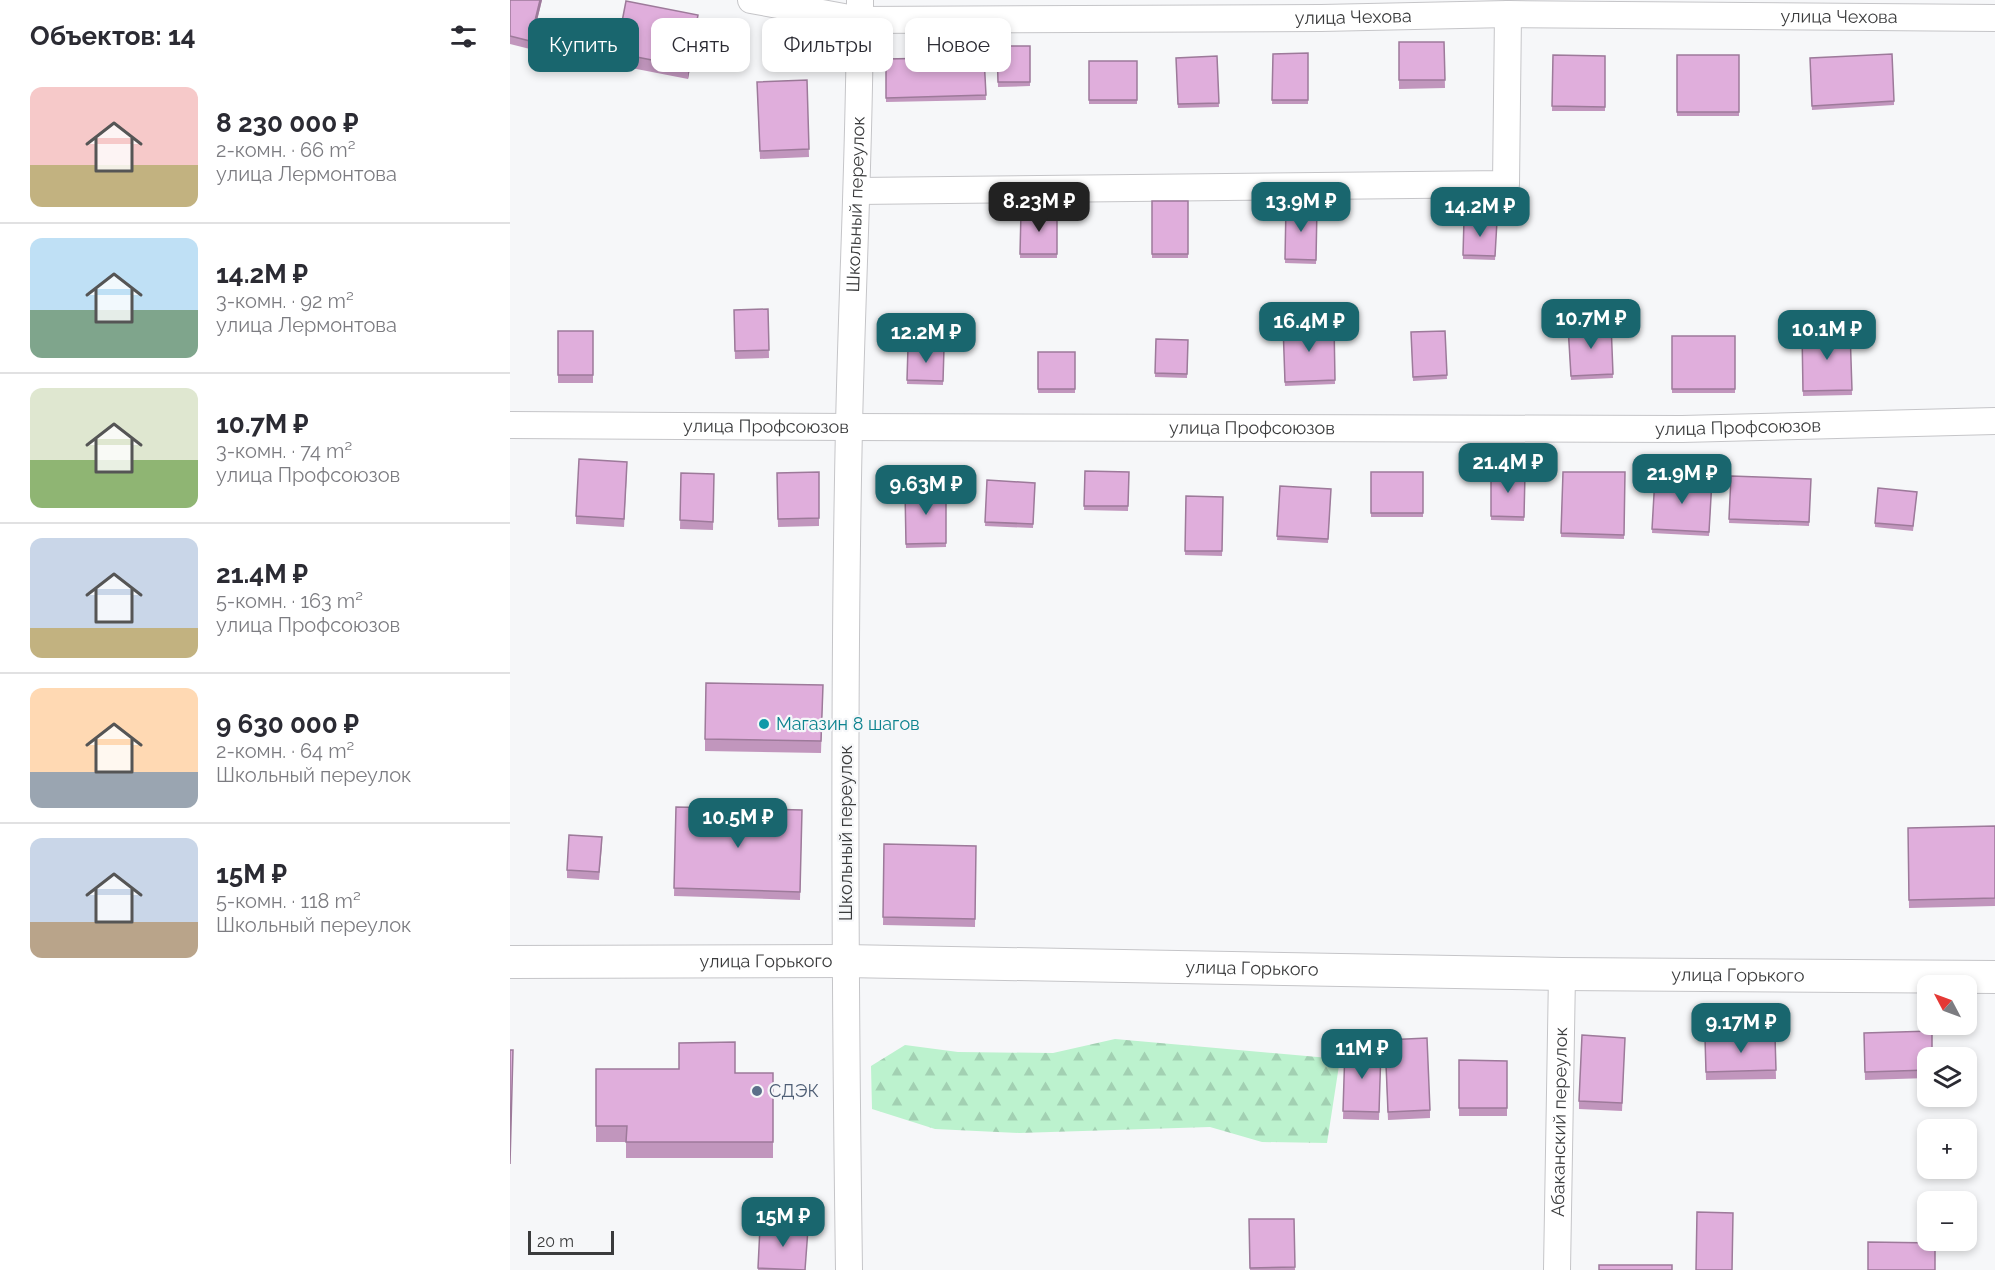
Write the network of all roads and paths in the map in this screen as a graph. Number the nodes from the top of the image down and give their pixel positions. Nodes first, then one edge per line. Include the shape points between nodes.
1 (751, 0) edge
2 (860, 10) edge
3 (1508, 14) junction
4 (1995, 18) edge
5 (857, 191) junction
6 (1995, 421) edge
7 (510, 425) edge
8 (849, 427) junction
9 (510, 962) edge
10 (845, 962) junction
11 (1562, 974) junction
12 (1995, 977) edge
13 (849, 1270) edge
14 (1557, 1270) edge

1 - 2 street, улица Чехова
2 - 3 street, улица Чехова via 1321,18
2 - 5 street, Школьный переулок
3 - 4 street, улица Чехова
3 - 5 street via 1506,184
5 - 8 street, Школьный переулок
6 - 8 street, улица Профсоюзов via 1682,429
7 - 8 street, улица Профсоюзов
8 - 10 street, Школьный переулок
9 - 10 street, улица Горького
10 - 11 street, улица Горького
10 - 13 street, Школьный переулок
11 - 12 street, улица Горького
11 - 14 street, Абаканский переулок

